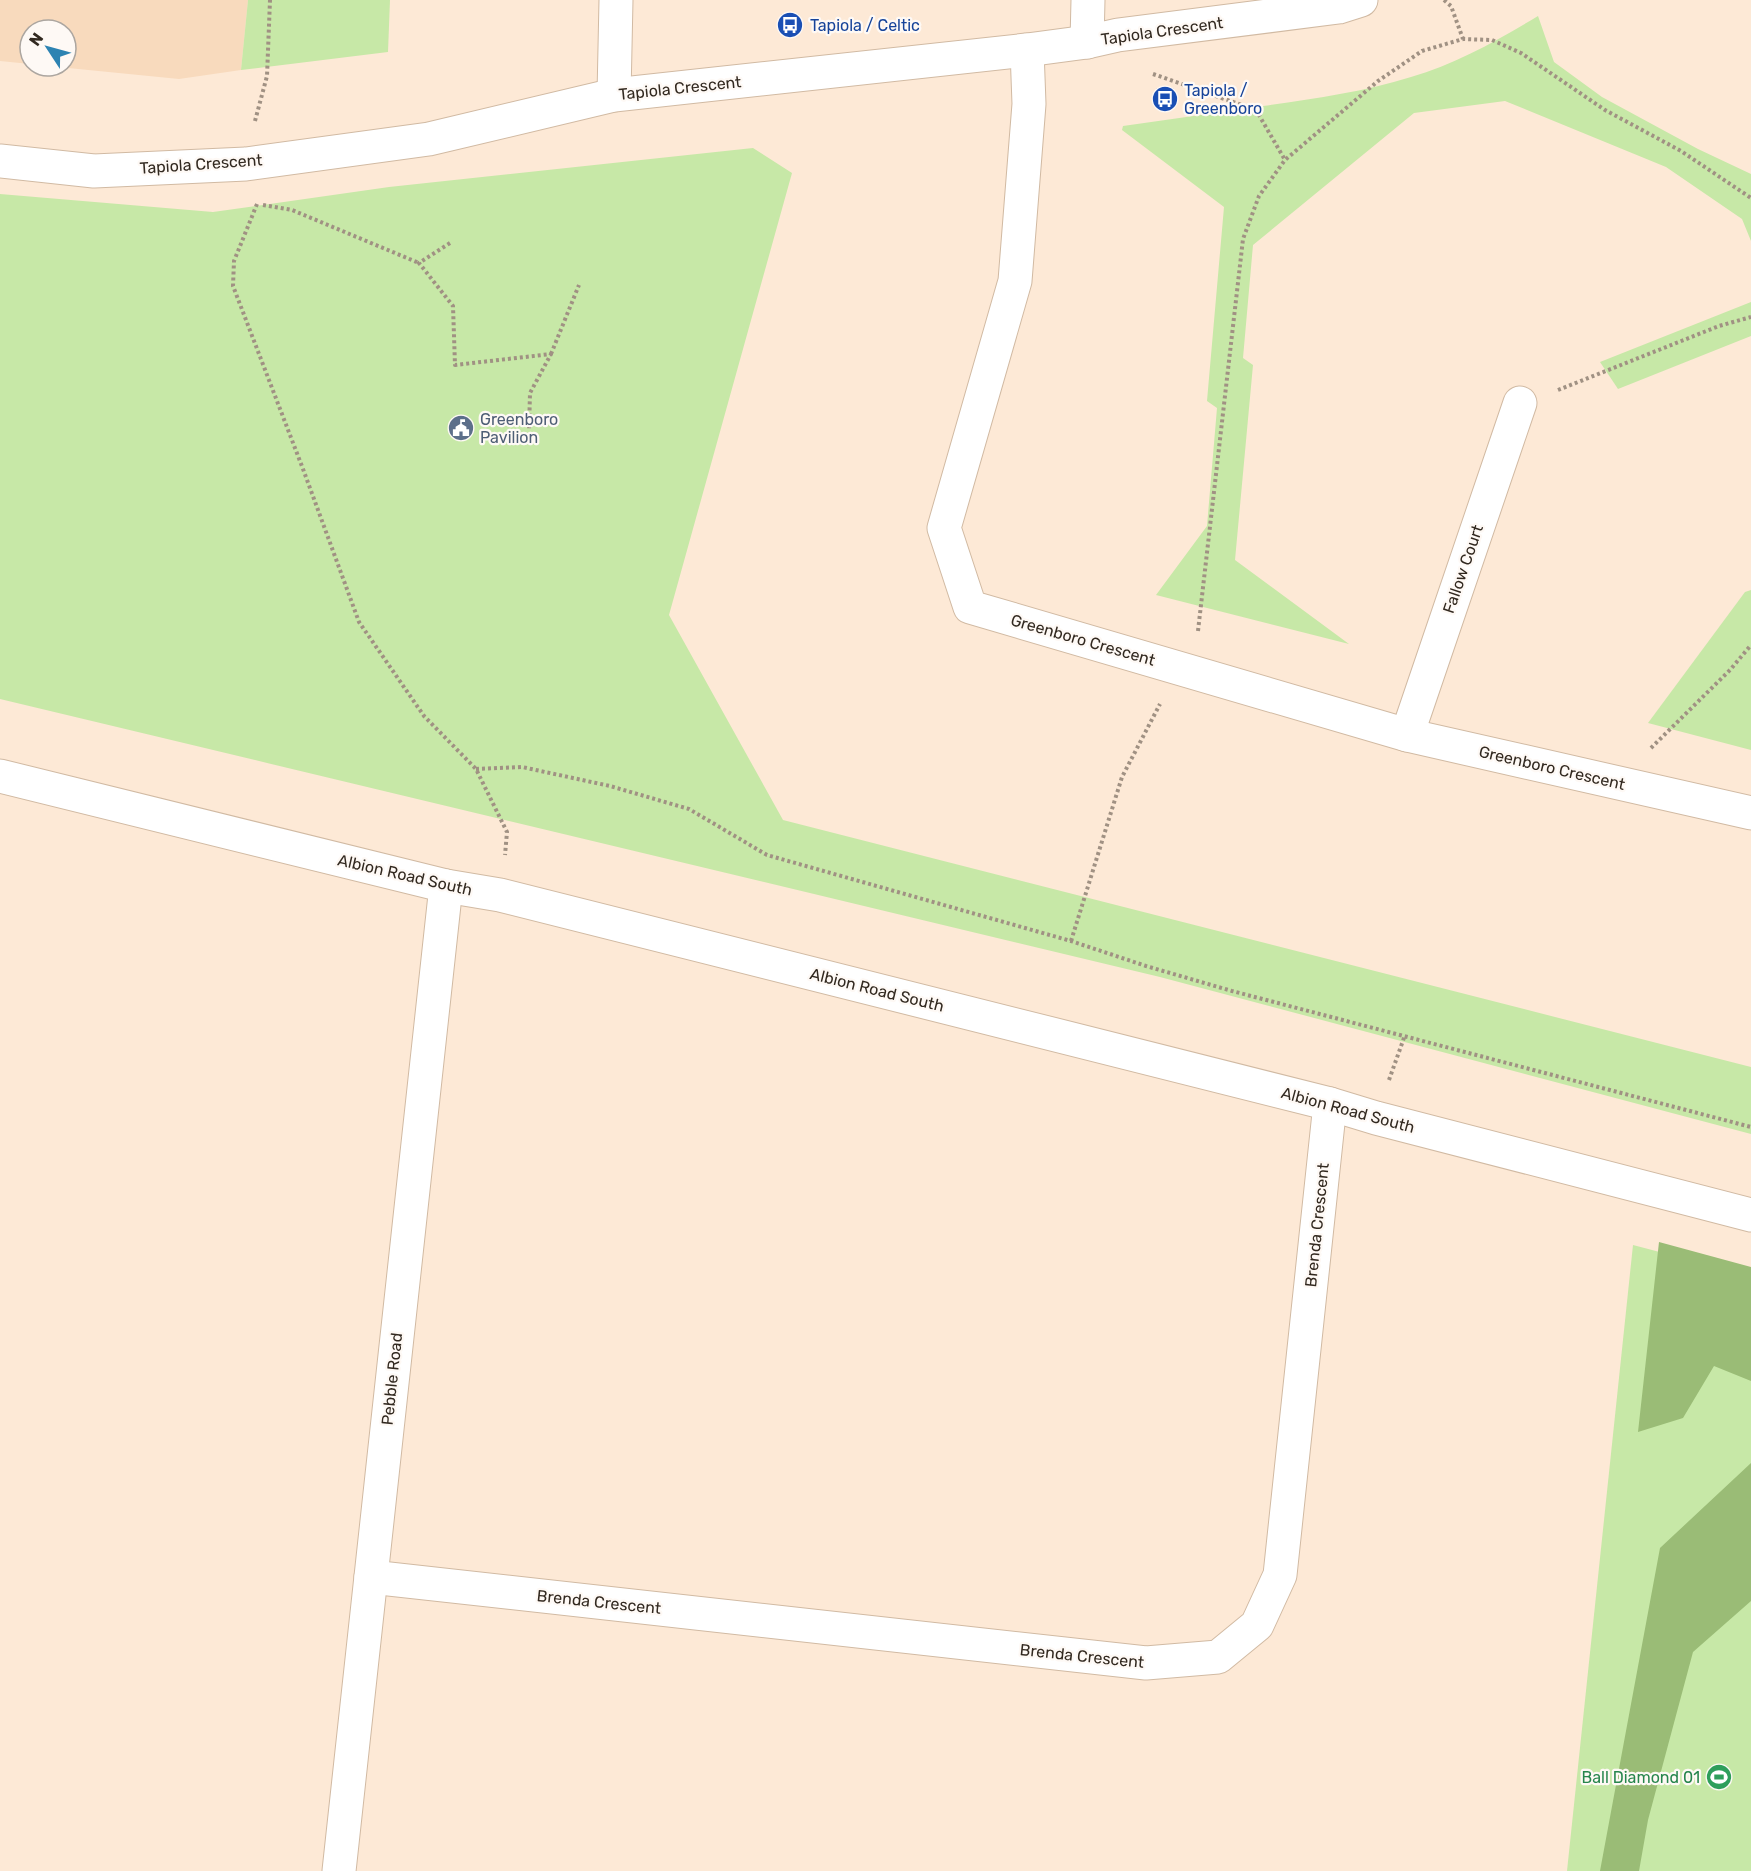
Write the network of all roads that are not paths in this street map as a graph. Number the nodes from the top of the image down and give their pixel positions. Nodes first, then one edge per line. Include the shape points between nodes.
1 (616, 0) edge
2 (1088, 0) edge
3 (1361, 0) edge
4 (1087, 42) junction
5 (1027, 50) junction
6 (614, 95) junction
7 (0, 161) edge
8 (1520, 403) road end
9 (1407, 735) junction
10 (0, 776) edge
11 (1751, 813) edge
12 (446, 886) junction
13 (1330, 1104) junction
14 (1751, 1215) edge
15 (371, 1576) junction
16 (339, 1871) edge

1 - 6 street
2 - 4 street
3 - 4 street, Tapiola Crescent via 1339,7
4 - 5 street, Tapiola Crescent
5 - 6 street, Tapiola Crescent
5 - 9 street, Greenboro Crescent via 1029,104 1015,281 944,528 970,607
6 - 7 street, Tapiola Crescent via 429,139 252,162 94,171
8 - 9 street, Fallow Court
9 - 11 street, Greenboro Crescent
10 - 12 street, Albion Road South
12 - 13 street, Albion Road South via 500,895
12 - 15 street, Pebble Road
13 - 14 street, Albion Road South
13 - 15 street, Brenda Crescent via 1280,1575 1257,1625 1218,1657 1146,1663
15 - 16 street, Pebble Road

